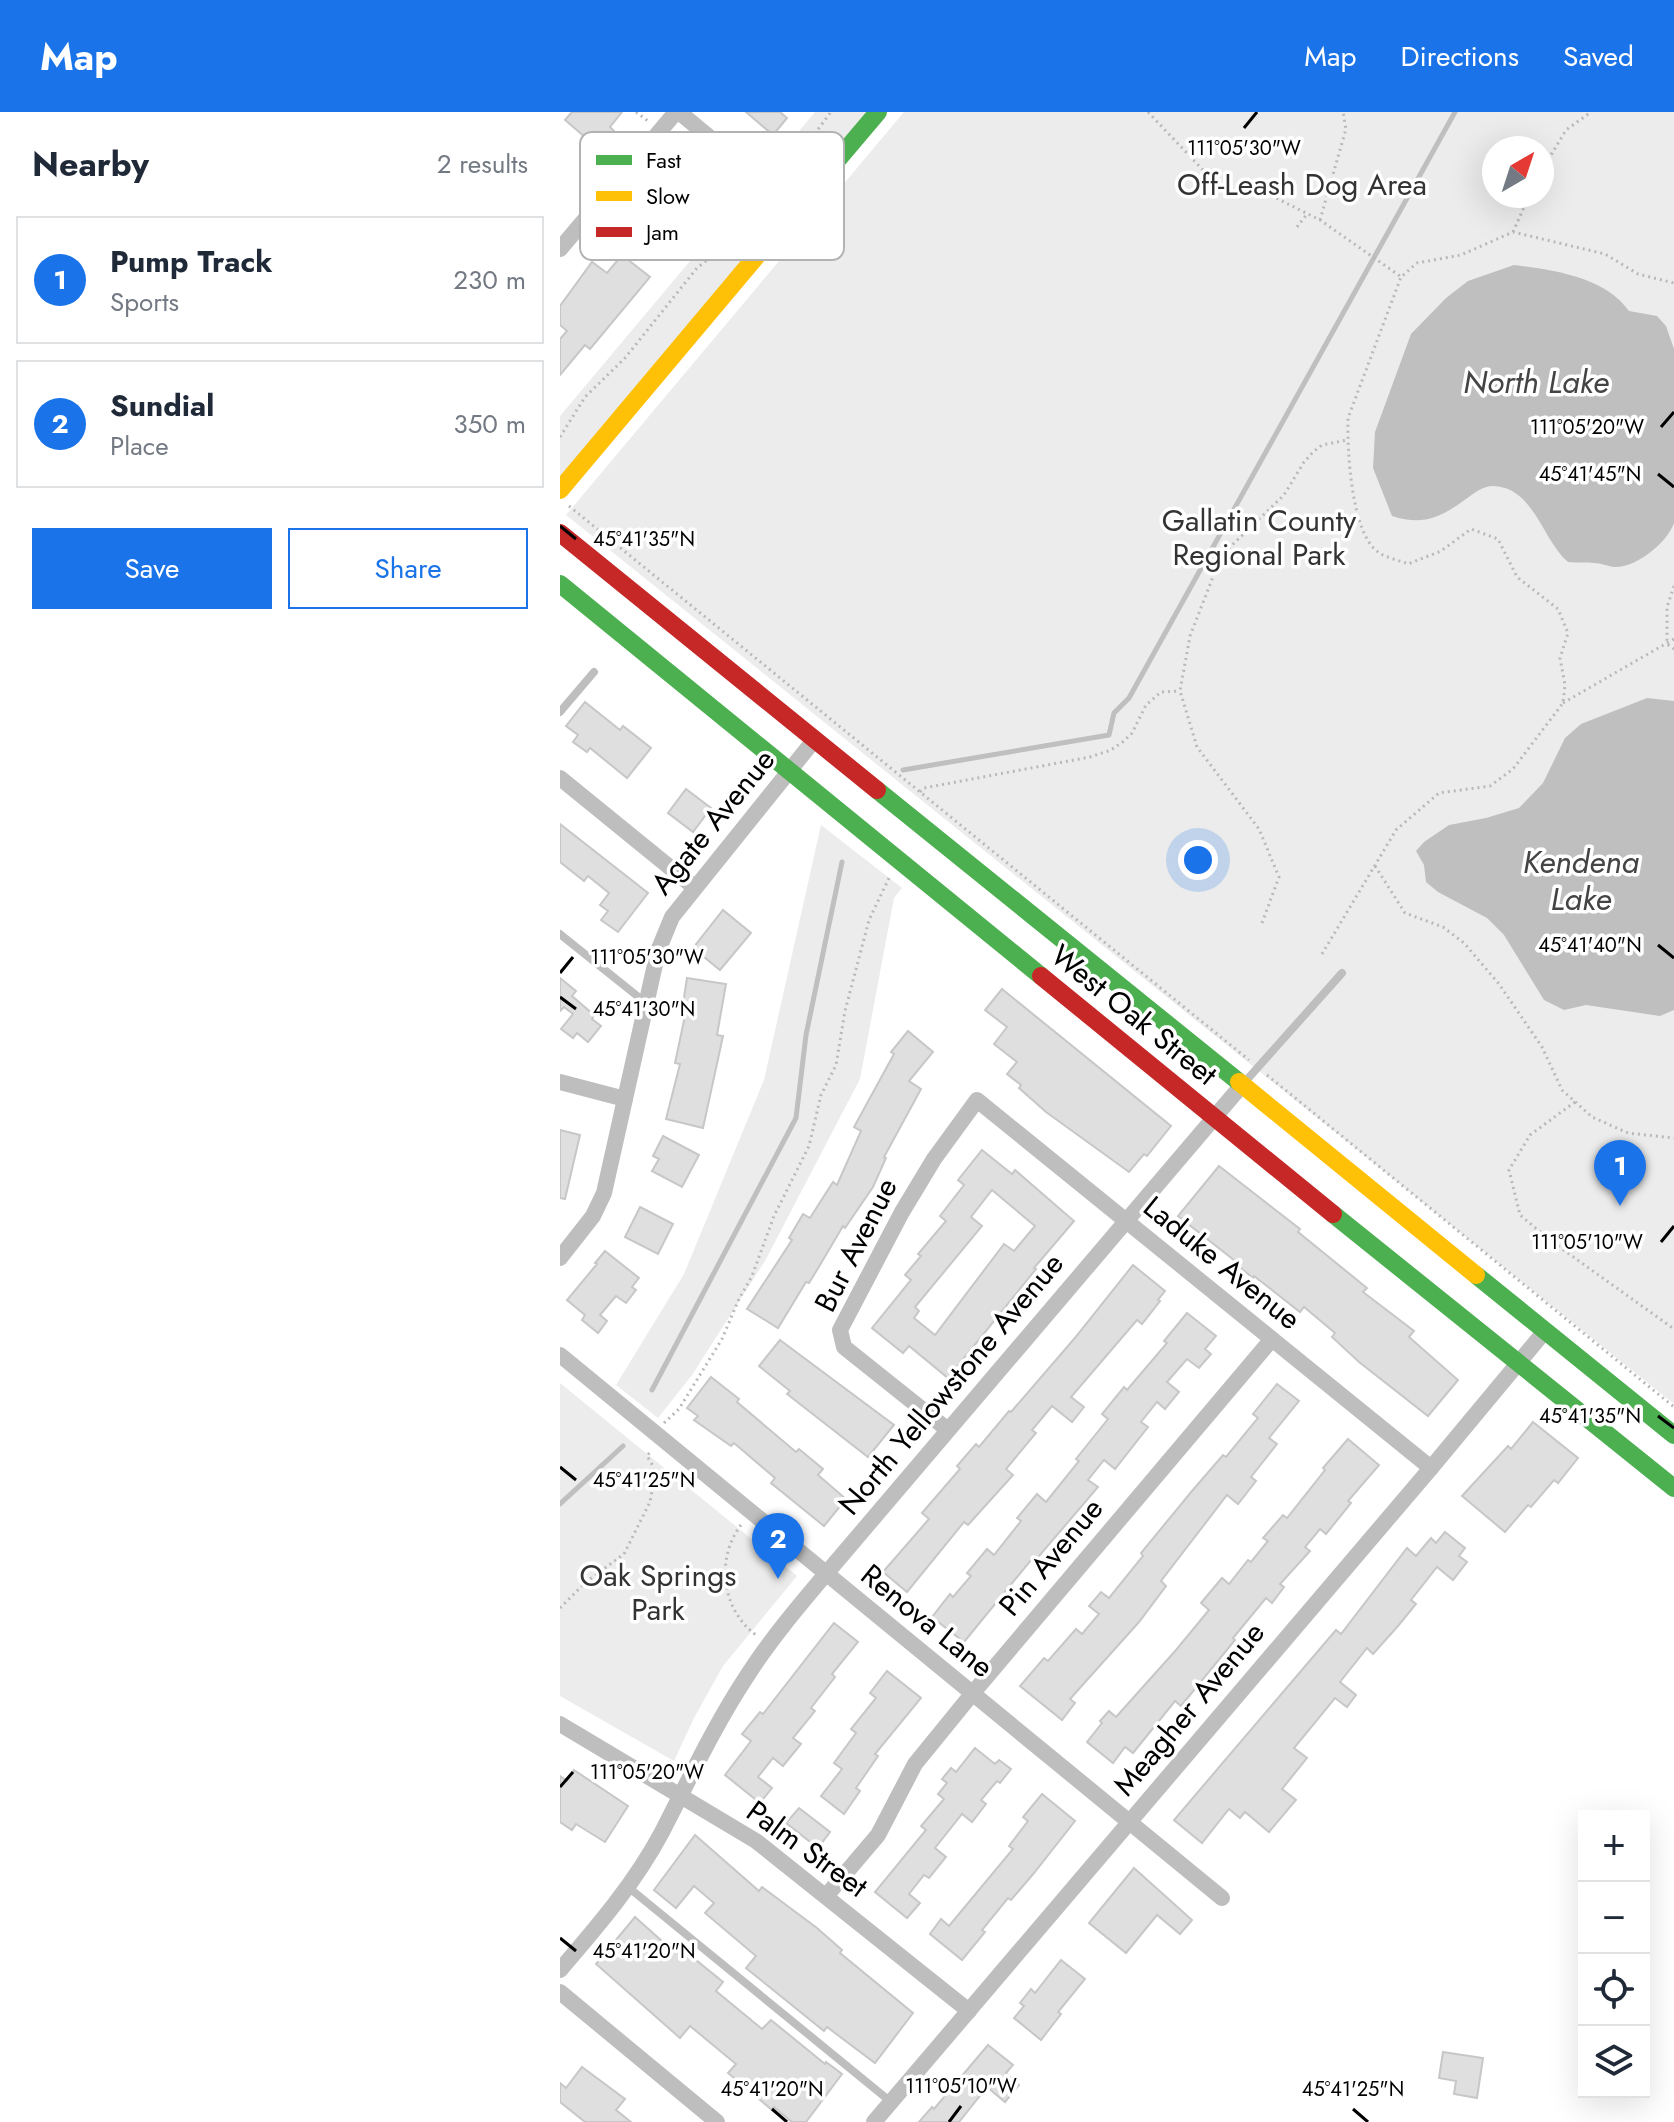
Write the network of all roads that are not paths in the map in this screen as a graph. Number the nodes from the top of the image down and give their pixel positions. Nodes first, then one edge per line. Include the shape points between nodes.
1 (677, 112) edge
2 (878, 112) edge
3 (660, 132) edge
4 (702, 132) edge
5 (844, 152) edge
6 (580, 226) edge
7 (560, 249) edge
8 (753, 260) edge
9 (560, 490) edge
10 (560, 533) edge
11 (560, 584) edge
12 (594, 672) dead end
13 (560, 712) edge
14 (815, 739) junction
15 (789, 770) junction
16 (560, 778) edge
17 (694, 887) junction
18 (560, 934) edge
19 (1342, 973) dead end
20 (646, 1003) junction
21 (560, 1082) edge
22 (1242, 1085) junction
23 (625, 1099) junction
24 (977, 1100) joint
25 (1215, 1116) junction
26 (1126, 1221) junction
27 (560, 1258) edge
28 (1545, 1331) junction
29 (1272, 1339) junction
30 (560, 1355) edge
31 (1518, 1364) junction
32 (948, 1430) junction
33 (1674, 1435) edge
34 (1431, 1468) junction
35 (1674, 1488) edge
36 (825, 1575) junction
37 (972, 1694) junction
38 (560, 1724) edge
39 (679, 1796) junction
40 (1129, 1822) junction
41 (627, 1887) junction
42 (827, 1895) junction
43 (1222, 1898) dead end
44 (560, 1970) edge
45 (560, 1992) edge
46 (969, 2011) junction
47 (891, 2102) junction
48 (717, 2122) edge
49 (874, 2122) edge

1 - 3 street
1 - 4 street
2 - 5 main road
6 - 7 street
8 - 9 main road
10 - 14 main road, West Oak Street
11 - 15 main road, West Oak Street
12 - 13 lane
14 - 15 street, Agate Avenue
14 - 22 main road, West Oak Street
15 - 17 street, Agate Avenue
15 - 25 main road, West Oak Street
16 - 17 street
17 - 20 street, Agate Avenue via 665,931
18 - 20 lane
19 - 22 lane
20 - 23 street, Agate Avenue
21 - 23 street
22 - 25 street, North Yellowstone Avenue
22 - 28 main road, West Oak Street
23 - 27 street, Agate Avenue via 604,1193
24 - 26 street, Laduke Avenue
24 - 32 street, Bur Avenue via 902,1212 840,1330 844,1347
25 - 26 street, North Yellowstone Avenue
25 - 31 main road, West Oak Street
26 - 29 street, Laduke Avenue
26 - 32 street, North Yellowstone Avenue
28 - 31 street, Meagher Avenue
28 - 33 main road, West Oak Street
29 - 34 street, Laduke Avenue
29 - 37 street, Pin Avenue
30 - 36 street, Renova Lane
31 - 34 street, Meagher Avenue
31 - 35 main road, West Oak Street
32 - 36 street, North Yellowstone Avenue
34 - 40 street, Meagher Avenue
36 - 37 street, Renova Lane
36 - 39 street, North Yellowstone Avenue via 745,1679
37 - 40 street, Renova Lane
37 - 42 street, Pin Avenue via 915,1764 878,1835
38 - 39 street, Palm Street
39 - 41 street, North Yellowstone Avenue
39 - 42 street, Palm Street via 756,1841
40 - 43 street, Renova Lane
40 - 46 street, Meagher Avenue
41 - 44 street, North Yellowstone Avenue
41 - 47 lane
42 - 46 street, Palm Street
45 - 48 street
46 - 47 street, Meagher Avenue
47 - 49 street, Meagher Avenue

